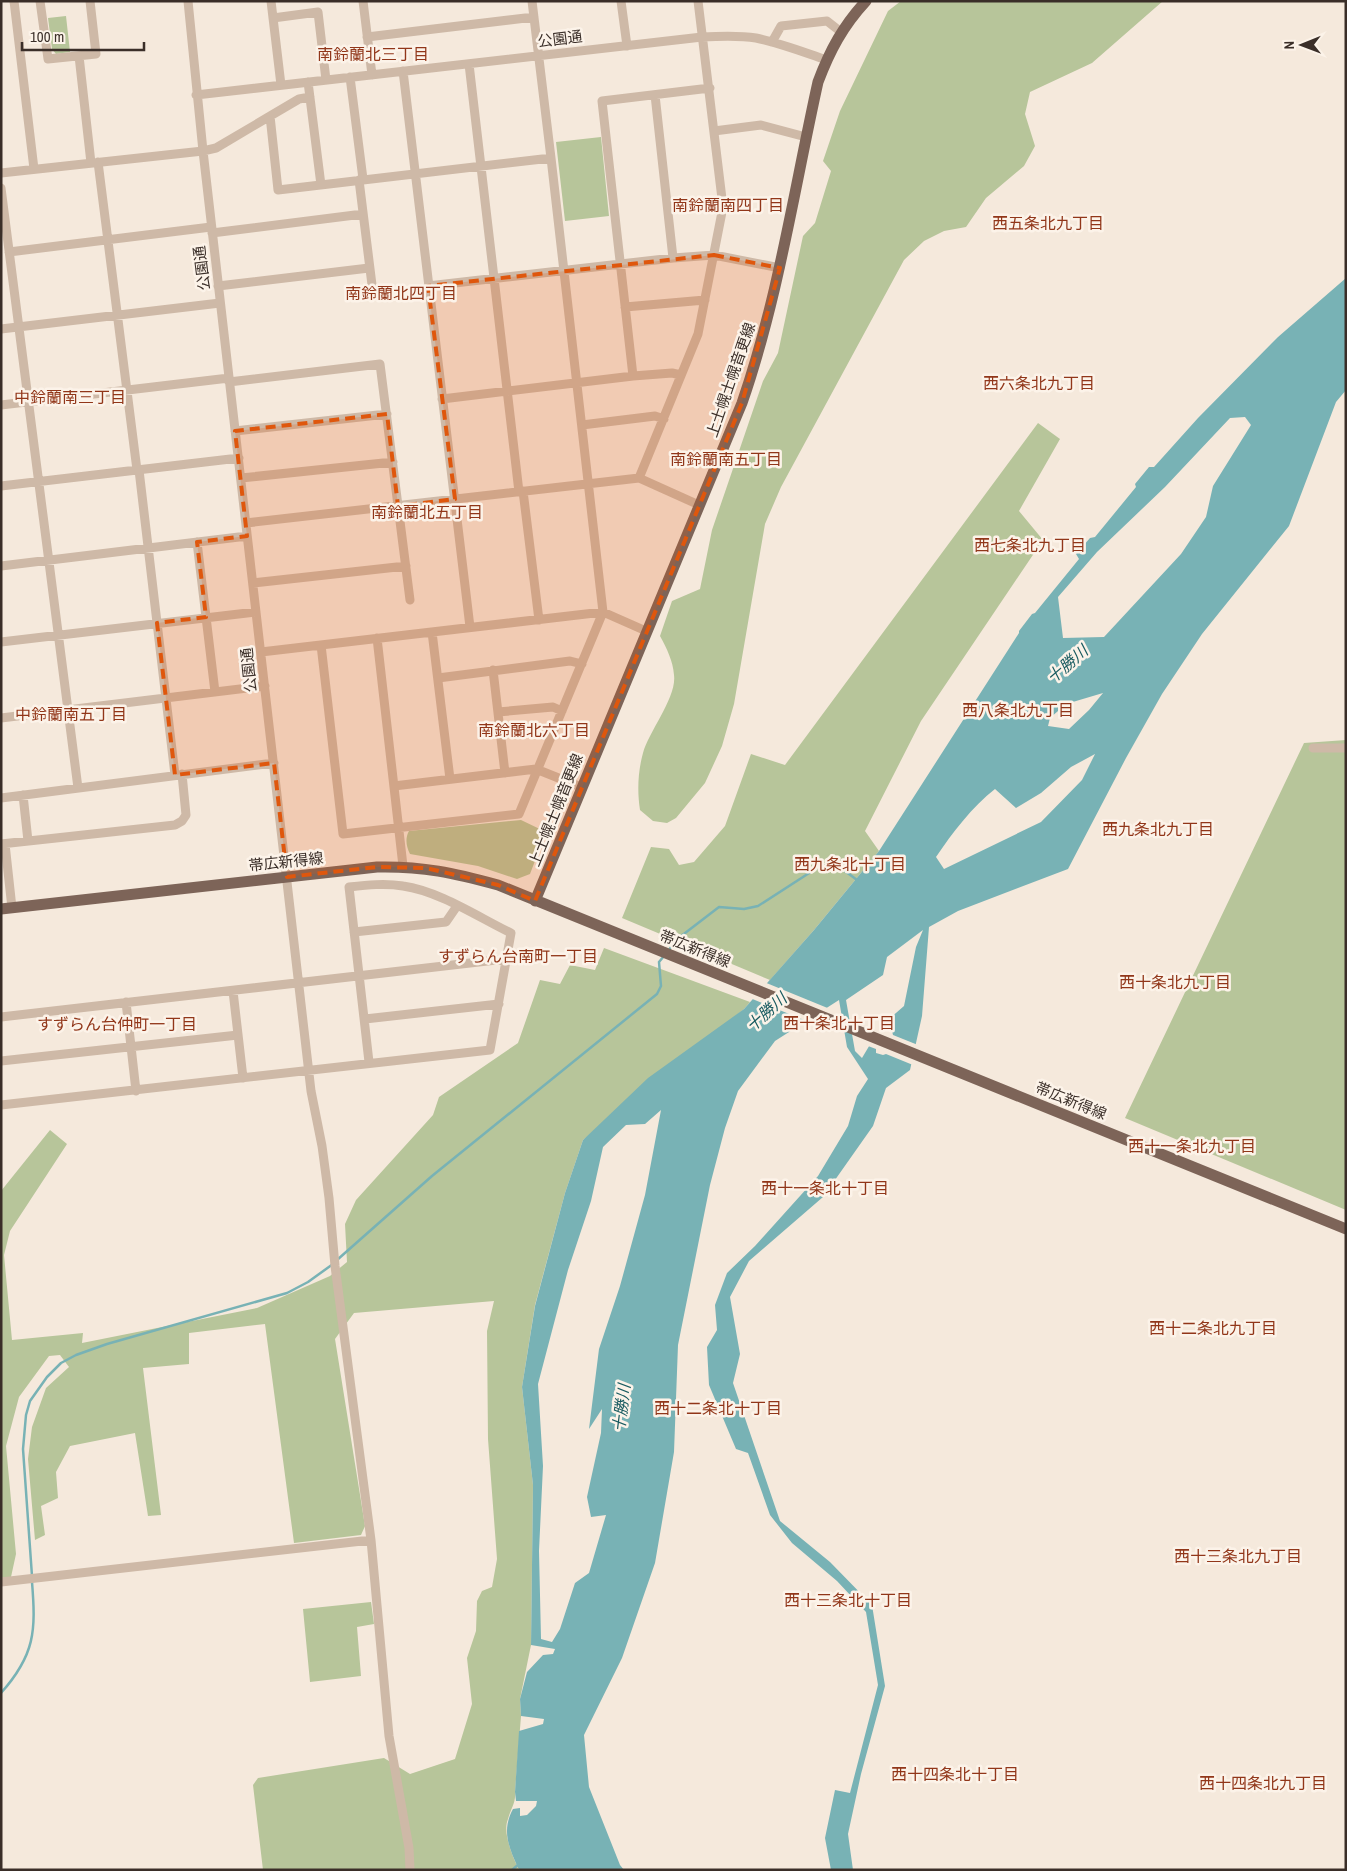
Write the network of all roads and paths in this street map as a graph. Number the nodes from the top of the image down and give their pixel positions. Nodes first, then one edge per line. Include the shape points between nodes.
1 (14, 1) edge
2 (40, 1) edge
3 (90, 1) edge
4 (188, 1) edge
5 (271, 1) edge
6 (363, 1) edge
7 (532, 1) edge
8 (621, 1) edge
9 (698, 1) edge
10 (866, 1) edge
11 (534, 17) junction
12 (273, 18) junction
13 (840, 32) junction
14 (368, 37) junction
15 (702, 37) junction
16 (772, 42) junction
17 (627, 46) junction
18 (79, 56) junction
19 (539, 56) junction
20 (826, 60) junction
21 (469, 64) junction
22 (404, 71) junction
23 (372, 75) junction
24 (350, 77) junction
25 (326, 80) junction
26 (308, 82) junction
27 (281, 85) junction
28 (710, 88) junction
29 (196, 95) junction
30 (655, 95) junction
31 (310, 97) junction
32 (270, 116) junction
33 (714, 131) junction
34 (806, 137) junction
35 (203, 151) junction
36 (551, 158) junction
37 (95, 163) junction
38 (481, 166) junction
39 (34, 169) junction
40 (1, 173) edge
41 (416, 174) junction
42 (361, 180) junction
43 (321, 185) junction
44 (1, 188) edge
45 (363, 214) junction
46 (212, 230) junction
47 (108, 239) junction
48 (9, 252) junction
49 (714, 256) junction
50 (674, 258) junction
51 (621, 265) junction
52 (369, 268) junction
53 (780, 268) junction
54 (564, 271) junction
55 (493, 278) junction
56 (218, 286) junction
57 (428, 286) junction
58 (373, 292) dead end
59 (705, 300) junction
60 (220, 302) junction
61 (625, 307) junction
62 (118, 314) junction
63 (19, 326) junction
64 (1, 328) edge
65 (681, 375) junction
66 (633, 376) junction
67 (229, 380) junction
68 (577, 383) junction
69 (127, 389) junction
70 (507, 391) junction
71 (442, 399) junction
72 (29, 402) junction
73 (1, 405) edge
74 (387, 414) junction
75 (664, 420) junction
76 (582, 425) junction
77 (235, 430) junction
78 (238, 458) junction
79 (393, 462) junction
80 (138, 470) junction
81 (241, 478) junction
82 (639, 478) junction
83 (39, 481) junction
84 (589, 484) junction
85 (1, 486) edge
86 (521, 492) junction
87 (455, 499) junction
88 (699, 505) junction
89 (398, 506) junction
90 (246, 523) junction
91 (248, 536) junction
92 (197, 542) junction
93 (148, 547) junction
94 (49, 560) junction
95 (1, 566) edge
96 (406, 566) junction
97 (253, 583) junction
98 (410, 600) dead end
99 (256, 612) junction
100 (603, 612) junction
101 (206, 617) junction
102 (539, 620) junction
103 (157, 623) junction
104 (470, 627) junction
105 (646, 631) junction
106 (432, 632) junction
107 (59, 635) junction
108 (377, 638) junction
109 (1, 642) edge
110 (321, 645) junction
111 (261, 652) junction
112 (582, 664) junction
113 (493, 670) junction
114 (438, 678) junction
115 (265, 686) junction
116 (215, 692) junction
117 (166, 697) junction
118 (68, 710) junction
119 (562, 711) junction
120 (498, 712) junction
121 (1, 718) edge
122 (1313, 748) dead end
123 (1346, 748) edge
124 (274, 763) junction
125 (536, 769) junction
126 (505, 773) junction
127 (179, 775) junction
128 (450, 779) junction
129 (394, 786) junction
130 (581, 787) junction
131 (78, 788) junction
132 (23, 795) junction
133 (1, 798) edge
134 (399, 828) junction
135 (28, 841) junction
136 (3, 844) edge
137 (403, 866) junction
138 (287, 877) junction
139 (535, 901) junction
140 (457, 906) junction
141 (7, 909) edge
142 (354, 932) junction
143 (506, 961) junction
144 (360, 975) junction
145 (299, 983) junction
146 (233, 991) junction
147 (126, 1002) junction
148 (499, 1004) junction
149 (1, 1017) edge
150 (365, 1019) junction
151 (238, 1035) junction
152 (131, 1047) junction
153 (1, 1061) edge
154 (369, 1062) junction
155 (308, 1070) junction
156 (243, 1078) junction
157 (136, 1091) junction
158 (1, 1105) edge
159 (1346, 1229) edge
160 (371, 1540) junction
161 (1, 1582) edge
162 (410, 1870) edge

1 - 39 street
2 - 18 street via 48,59
3 - 18 street via 96,54
4 - 29 street
5 - 12 street
6 - 14 street
7 - 11 street
8 - 17 street
9 - 15 street
10 - 13 main road, 上士幌士幌音更線
11 - 14 street
11 - 19 street
12 - 25 street via 318,12
12 - 27 street
13 - 16 street via 827,21 780,26
13 - 20 main road, 上士幌士幌音更線
14 - 23 street
15 - 16 street, 公園通 via 735,36
15 - 17 street, 公園通
15 - 28 street
16 - 20 street, 公園通
17 - 19 street, 公園通
18 - 37 street
19 - 21 street, 公園通
19 - 36 street
20 - 34 main road, 上士幌士幌音更線
21 - 22 street, 公園通
21 - 38 street
22 - 23 street, 公園通
22 - 41 street
23 - 24 street, 公園通
24 - 25 street, 公園通
24 - 42 street
25 - 26 street, 公園通
26 - 27 street, 公園通
26 - 31 street
27 - 29 street, 公園通
28 - 30 street
28 - 33 street
29 - 35 street, 公園通
30 - 50 street
30 - 51 street via 602,101
31 - 32 street via 299,99
31 - 43 street
32 - 35 street via 216,148
32 - 43 street via 278,190
33 - 34 street via 761,125
33 - 49 street via 723,207
34 - 53 main road, 上士幌士幌音更線
35 - 37 street
35 - 46 street, 公園通
36 - 38 street
36 - 54 street
37 - 39 street
37 - 47 street
38 - 41 street
38 - 55 street
39 - 40 street
41 - 42 street
41 - 57 street
42 - 43 street
42 - 45 street
44 - 48 street
45 - 46 street
45 - 52 street
46 - 47 street
46 - 56 street, 公園通
47 - 48 street
47 - 62 street
48 - 63 street
49 - 50 street
49 - 53 street
49 - 59 street
50 - 51 street
51 - 54 street
51 - 61 street
52 - 56 street
52 - 58 street
53 - 88 main road, 上士幌士幌音更線 via 755,366
54 - 55 street
54 - 68 street
55 - 57 street
55 - 70 street
56 - 60 street, 公園通
57 - 71 street
59 - 61 street
59 - 65 street via 698,334
60 - 62 street
60 - 67 street, 公園通
61 - 66 street
62 - 63 street
62 - 69 street
63 - 64 street
63 - 72 street
65 - 66 street
65 - 75 street
66 - 68 street
67 - 69 street
67 - 74 street via 380,364
67 - 77 street, 公園通
68 - 70 street
68 - 76 street
69 - 72 street
69 - 80 street
70 - 71 street
70 - 86 street
71 - 87 street
72 - 73 street
72 - 83 street
74 - 77 street
74 - 79 street
75 - 76 street via 655,416
75 - 82 street
76 - 84 street
77 - 78 street, 公園通
78 - 80 street
78 - 81 street, 公園通
79 - 81 street
79 - 89 street
80 - 83 street
80 - 93 street
81 - 90 street, 公園通
82 - 84 street
82 - 88 street
83 - 85 street
83 - 94 street
84 - 86 street
84 - 100 street
86 - 87 street
86 - 102 street
87 - 89 street
87 - 104 street
88 - 105 main road, 上士幌士幌音更線
89 - 90 street
89 - 96 street
90 - 91 street, 公園通
91 - 92 street
91 - 97 street, 公園通
92 - 93 street
92 - 101 street
93 - 94 street
93 - 103 street
94 - 95 street
94 - 107 street
96 - 97 street
96 - 98 street
97 - 99 street, 公園通
99 - 101 street
99 - 111 street, 公園通
100 - 102 street
100 - 105 street
100 - 112 street
101 - 103 street
101 - 116 street
102 - 104 street
103 - 107 street
103 - 117 street
104 - 106 street
105 - 130 main road, 上士幌士幌音更線
106 - 108 street
106 - 114 street
107 - 109 street
107 - 118 street
108 - 110 street
108 - 129 street
110 - 111 street
110 - 134 street via 343,834
111 - 115 street, 公園通
112 - 113 street via 570,661
112 - 119 street
113 - 114 street
113 - 120 street
114 - 128 street
115 - 116 street
115 - 124 street, 公園通
116 - 117 street
117 - 118 street
117 - 127 street
118 - 121 street
118 - 131 street
119 - 120 street via 554,707
119 - 125 street
120 - 126 street
122 - 123 street
124 - 127 street
124 - 138 street, 公園通
125 - 126 street
125 - 130 street
125 - 134 street via 519,814
126 - 128 street
127 - 131 street
127 - 135 street via 186,815 175,825
128 - 129 street
129 - 134 street
130 - 139 main road, 上士幌士幌音更線
131 - 132 street
132 - 133 street
132 - 135 street
134 - 137 street
135 - 136 street
136 - 141 street
137 - 138 main road, 帯広新得線
137 - 139 main road, 帯広新得線 via 449,872 498,885
138 - 141 main road, 帯広新得線
138 - 145 street, 公園通
139 - 159 main road, 帯広新得線
140 - 142 street via 446,922
140 - 142 street via 435,895 404,886 349,887
140 - 143 street via 511,933
142 - 144 street
143 - 144 street
143 - 148 street
144 - 145 street
144 - 150 street
145 - 146 street
145 - 155 street, 公園通
146 - 147 street
146 - 151 street
147 - 149 street
147 - 152 street
148 - 150 street
148 - 154 street via 490,1050
150 - 154 street
151 - 152 street
151 - 156 street
152 - 153 street
152 - 157 street
154 - 155 street
155 - 156 street
155 - 160 street, 公園通 via 329,1198
156 - 157 street
157 - 158 street
160 - 161 street
160 - 162 street, 公園通 via 389,1736

